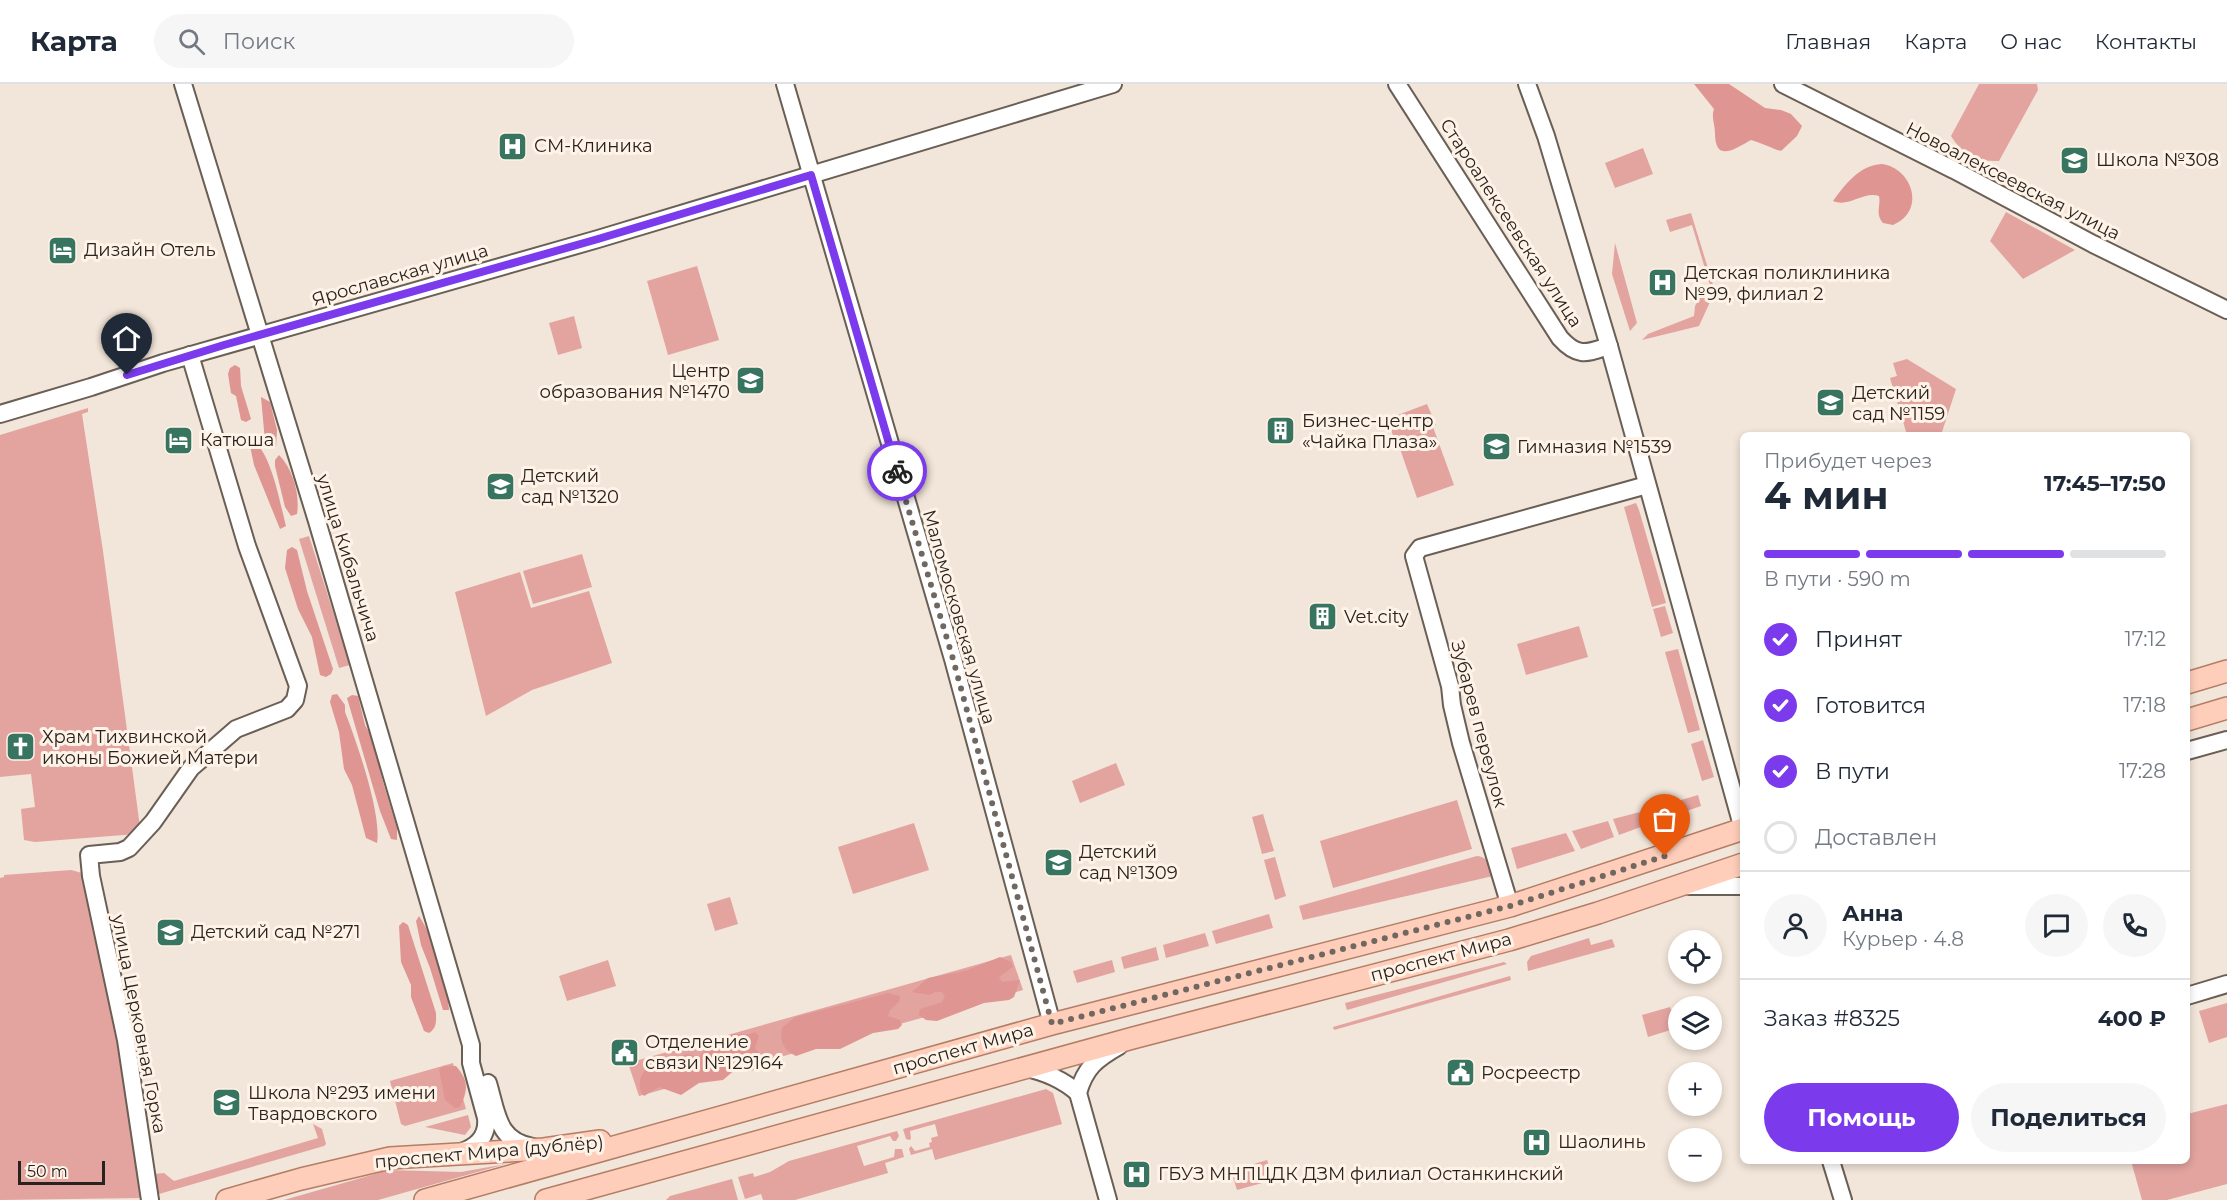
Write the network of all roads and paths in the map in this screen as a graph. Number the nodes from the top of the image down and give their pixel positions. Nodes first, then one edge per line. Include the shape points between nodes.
1 (183, 84) edge
2 (785, 84) edge
3 (1113, 84) edge
4 (1397, 84) edge
5 (1527, 84) edge
6 (1783, 84) edge
7 (811, 175) junction
8 (2227, 310) edge
9 (259, 335) junction
10 (1609, 346) junction
11 (190, 355) junction
12 (0, 414) edge
13 (1647, 485) junction
14 (2227, 671) edge
15 (2190, 682) edge
16 (2227, 708) edge
17 (2190, 719) edge
18 (2227, 740) edge
19 (2190, 750) edge
20 (1740, 818) edge
21 (1740, 830) edge
22 (1740, 865) edge
23 (1679, 886) junction
24 (1738, 889) edge
25 (1510, 906) junction
26 (2227, 984) edge
27 (2190, 995) edge
28 (1052, 1024) junction
29 (1133, 1038) junction
30 (471, 1044) junction
31 (1025, 1068) junction
32 (1078, 1093) junction
33 (648, 1137) junction
34 (544, 1149) junction
35 (448, 1155) junction
36 (1832, 1164) edge
37 (668, 1167) junction
38 (256, 1195) edge
39 (150, 1200) edge
40 (227, 1200) edge
41 (425, 1200) edge
42 (546, 1200) edge
43 (599, 1200) edge
44 (1108, 1200) edge
45 (1842, 1200) edge

1 - 9 street, улица Кибальчича
2 - 7 street, Маломосковская улица
3 - 7 street, Ярославская улица
4 - 10 street, Староалексеевская улица via 1560,338 1579,353
5 - 10 street via 1550,147
6 - 8 street, Новоалексеевская улица
7 - 9 street, Ярославская улица
7 - 28 street, Маломосковская улица via 953,659
9 - 11 street, Ярославская улица
9 - 30 street, улица Кибальчича
10 - 13 street
11 - 12 street, Ярославская улица
11 - 39 street, улица Церковная Горка via 247,546 298,686 295,700 287,709 236,729 192,768 145,833 129,848 89,855 125,1032
13 - 20 street
13 - 25 street, Зубарев переулок via 1416,551 1415,561 1450,686 1461,743
14 - 15 main road
16 - 17 main road
18 - 19 street
21 - 25 main road, проспект Мира
22 - 23 main road, проспект Мира
23 - 24 street
23 - 29 main road, проспект Мира via 1509,940
25 - 28 main road, проспект Мира
26 - 27 street
28 - 33 main road, проспект Мира
29 - 31 main road, проспект Мира
29 - 32 street via 1091,1064
30 - 34 street, улица Кибальчича via 480,1058 504,1132 518,1143
30 - 35 street, улица Кибальчича via 471,1063 486,1127 474,1146
31 - 32 street via 1060,1079
31 - 37 main road, проспект Мира
32 - 44 street
33 - 34 main road, проспект Мира (дублёр)
33 - 41 main road, проспект Мира
34 - 35 main road, проспект Мира (дублёр)
35 - 38 main road, проспект Мира (дублёр) via 390,1158
36 - 45 street
37 - 42 main road, проспект Мира
37 - 43 main road
38 - 40 main road, проспект Мира (дублёр)

